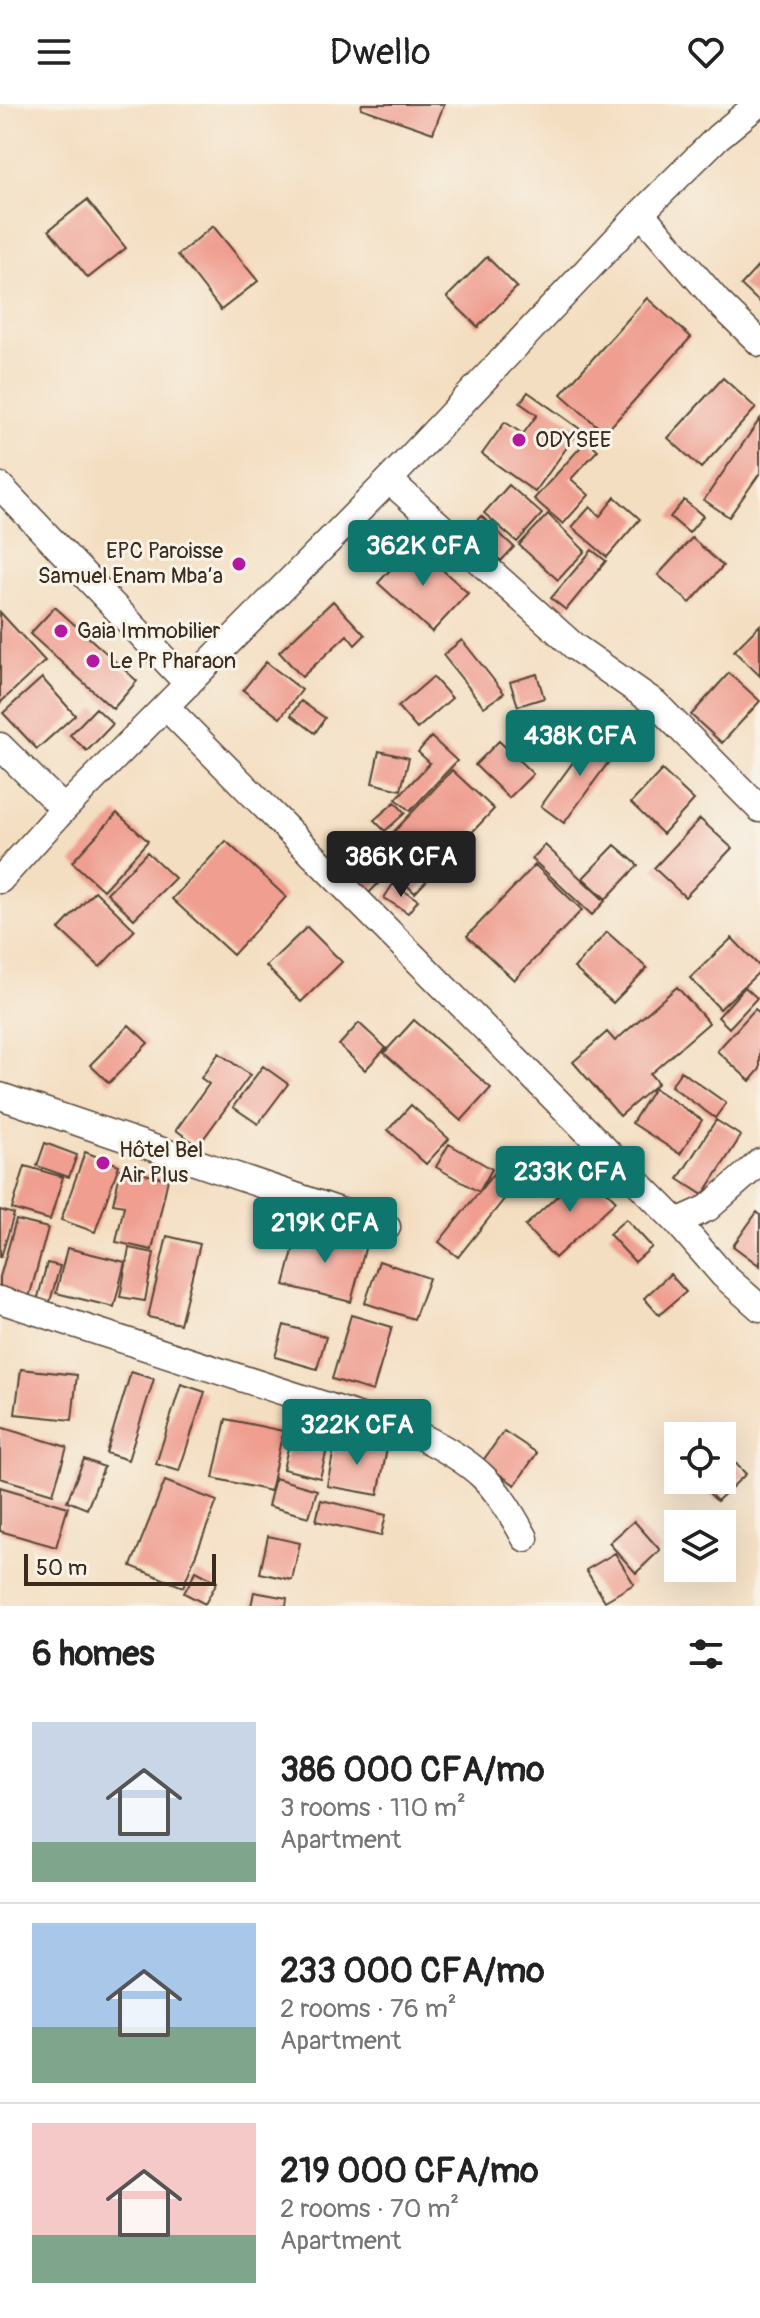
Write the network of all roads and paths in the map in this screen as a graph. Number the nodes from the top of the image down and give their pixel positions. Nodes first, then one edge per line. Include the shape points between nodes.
1 (758, 104) edge
2 (641, 213) junction
3 (760, 343) edge
4 (389, 480) junction
5 (0, 486) edge
6 (188, 684) junction
7 (166, 707) junction
8 (0, 746) edge
9 (64, 809) junction
10 (760, 809) edge
11 (0, 880) edge
12 (0, 1096) edge
13 (760, 1162) edge
14 (677, 1222) junction
15 (387, 1227) dead end
16 (0, 1300) edge
17 (760, 1308) edge
18 (525, 1538) dead end

1 - 2 street
2 - 3 street
2 - 4 street
4 - 6 street
4 - 10 street via 575,647 655,703
5 - 6 street
6 - 7 street
7 - 9 street
7 - 14 street
8 - 9 street
9 - 11 street
12 - 15 street
13 - 14 street via 708,1208
14 - 17 street
16 - 18 street via 420,1436 478,1469 504,1500

